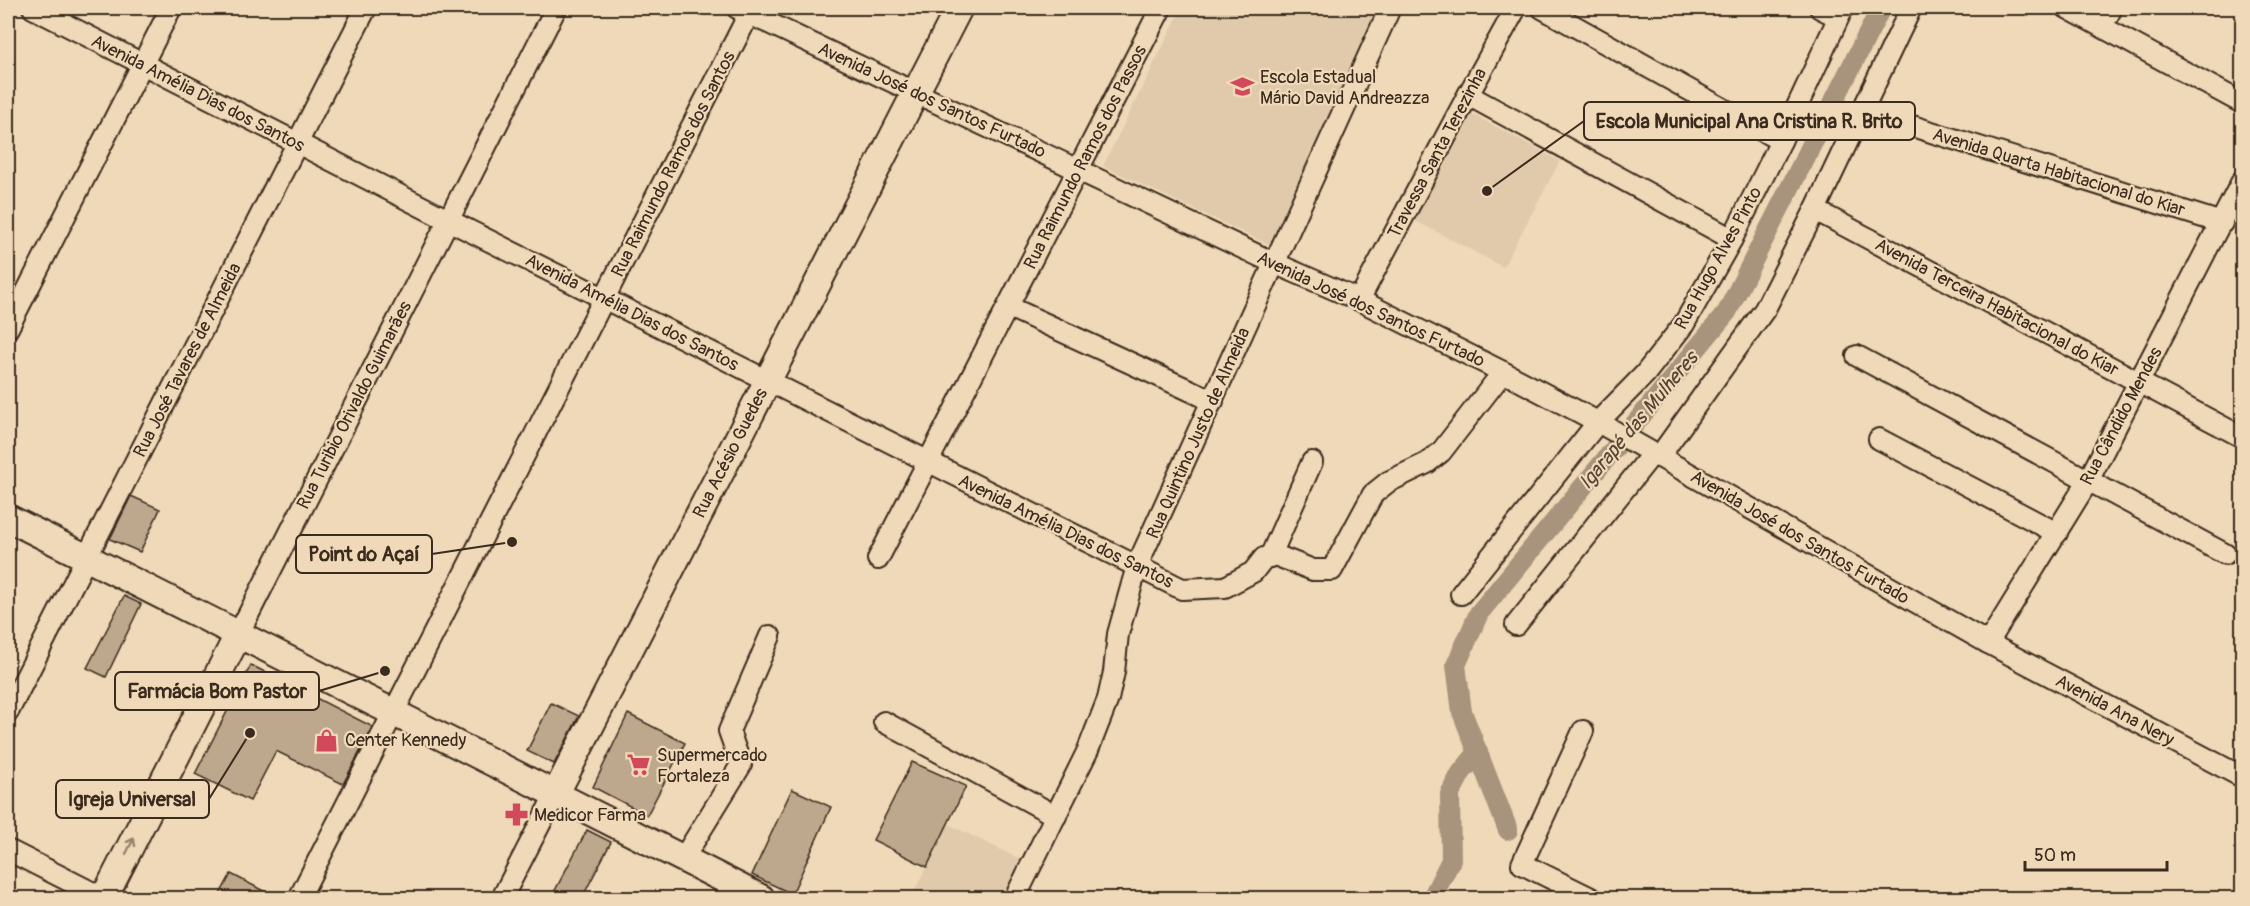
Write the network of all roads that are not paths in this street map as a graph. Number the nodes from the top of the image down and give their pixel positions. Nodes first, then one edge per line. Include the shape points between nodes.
1 (33, 8) edge
2 (171, 8) edge
3 (366, 8) edge
4 (556, 8) edge
5 (958, 8) edge
6 (1161, 8) edge
7 (1390, 8) edge
8 (1516, 8) edge
9 (1542, 8) edge
10 (1820, 8) edge
11 (1911, 8) edge
12 (2067, 8) edge
13 (2112, 8) edge
14 (746, 10) edge
15 (1841, 12) edge
16 (2102, 26) junction
17 (142, 63) junction
18 (915, 92) junction
19 (1468, 95) junction
20 (2242, 103) edge
21 (1861, 110) junction
22 (1781, 141) junction
23 (297, 144) junction
24 (1077, 169) junction
25 (2242, 181) edge
26 (1815, 210) junction
27 (448, 220) junction
28 (2222, 223) junction
29 (1732, 239) junction
30 (1274, 263) junction
31 (604, 298) junction
32 (1359, 300) junction
33 (1009, 307) junction
34 (8, 328) edge
35 (1857, 356) dead end
36 (1503, 372) junction
37 (767, 380) junction
38 (2139, 383) junction
39 (1213, 401) junction
40 (1604, 426) junction
41 (2242, 437) edge
42 (1879, 439) dead end
43 (1651, 452) junction
44 (1312, 462) dead end
45 (929, 463) junction
46 (2088, 481) junction
47 (8, 518) edge
48 (2057, 533) junction
49 (2225, 554) dead end
50 (1270, 556) junction
51 (86, 558) junction
52 (879, 559) dead end
53 (1137, 566) junction
54 (1461, 594) dead end
55 (1516, 625) dead end
56 (238, 635) junction
57 (770, 636) dead end
58 (1988, 643) junction
59 (8, 712) edge
60 (394, 713) junction
61 (884, 722) dead end
62 (1583, 731) dead end
63 (2242, 777) edge
64 (555, 795) junction
65 (1056, 816) junction
66 (8, 850) edge
67 (683, 859) junction
68 (103, 898) edge
69 (300, 898) edge
70 (502, 898) edge
71 (761, 898) edge
72 (1015, 898) edge
73 (1591, 898) edge

1 - 17 street, Avenida Amélia Dias dos Santos
2 - 17 street
3 - 23 street, Rua José Tavares de Almeida
4 - 27 street, Rua Turibio Orivaldo Guimarães
5 - 18 street, Rua Acésio Guedes
6 - 24 street, Rua Raimundo Ramos dos Passos
7 - 30 street, Rua Quintino Justo de Almeida
8 - 19 street, Travessa Santa Terezinha
9 - 22 street
10 - 15 street
11 - 21 street
12 - 16 street
13 - 16 street
14 - 18 street, Avenida José dos Santos Furtado
14 - 31 street, Rua Raimundo Ramos dos Santos
15 - 22 street, Rua Hugo Alves Pinto
16 - 20 street
17 - 23 street, Avenida Amélia Dias dos Santos
17 - 34 street
18 - 24 street, Avenida José dos Santos Furtado
18 - 37 street, Rua Acésio Guedes
19 - 29 street
19 - 32 street, Travessa Santa Terezinha
21 - 26 street
21 - 28 street, Avenida Quarta Habitacional do Kiar
22 - 29 street, Rua Hugo Alves Pinto
23 - 27 street, Avenida Amélia Dias dos Santos
23 - 51 street, Rua José Tavares de Almeida
24 - 30 street, Avenida José dos Santos Furtado
24 - 33 street, Rua Raimundo Ramos dos Passos
25 - 28 street, Rua Cândido Mendes
26 - 38 street, Avenida Terceira Habitacional do Kiar
26 - 43 street via 1765,309
27 - 31 street, Avenida Amélia Dias dos Santos
27 - 56 street, Rua Turibio Orivaldo Guimarães
28 - 38 street, Rua Cândido Mendes
29 - 40 street, Rua Hugo Alves Pinto via 1684,324
30 - 32 street, Avenida José dos Santos Furtado
30 - 39 street, Rua Quintino Justo de Almeida
31 - 37 street, Avenida Amélia Dias dos Santos
31 - 60 street, Rua Raimundo Ramos dos Santos
32 - 36 street, Avenida José dos Santos Furtado
33 - 39 street
33 - 45 street, Rua Raimundo Ramos dos Passos
35 - 46 street
36 - 40 street, Avenida José dos Santos Furtado
36 - 50 street via 1441,452 1373,494 1332,570 1313,570
37 - 45 street, Avenida Amélia Dias dos Santos
37 - 64 street, Rua Acésio Guedes
38 - 41 street, Avenida Terceira Habitacional do Kiar
38 - 46 street, Rua Cândido Mendes
39 - 53 street, Rua Quintino Justo de Almeida
40 - 43 street, Avenida José dos Santos Furtado
40 - 54 street, Rua Hugo Alves Pinto
42 - 48 street
43 - 55 street
43 - 58 street, Avenida José dos Santos Furtado
44 - 50 street
45 - 52 street, Rua Raimundo Ramos dos Passos
45 - 53 street, Avenida Amélia Dias dos Santos
46 - 48 street, Rua Cândido Mendes
46 - 49 street
47 - 51 street
48 - 58 street, Rua Cândido Mendes
50 - 53 street, Avenida Amélia Dias dos Santos via 1253,572 1225,586 1182,589
51 - 56 street
51 - 59 street, Rua José Tavares de Almeida
53 - 65 street, Rua Quintino Justo de Almeida via 1118,634 1108,699
56 - 60 street
68 -> 56 street, Rua Turibio Orivaldo Guimarães
57 - 67 street via 729,731 741,765
58 - 63 street, Avenida Ana Nery
60 - 64 street
60 - 69 street, Rua Raimundo Ramos dos Santos
61 - 65 street
62 - 73 street via 1522,864
64 - 67 street
64 - 70 street, Rua Acésio Guedes
65 - 72 street, Rua Quintino Justo de Almeida
66 - 68 street
67 - 71 street

